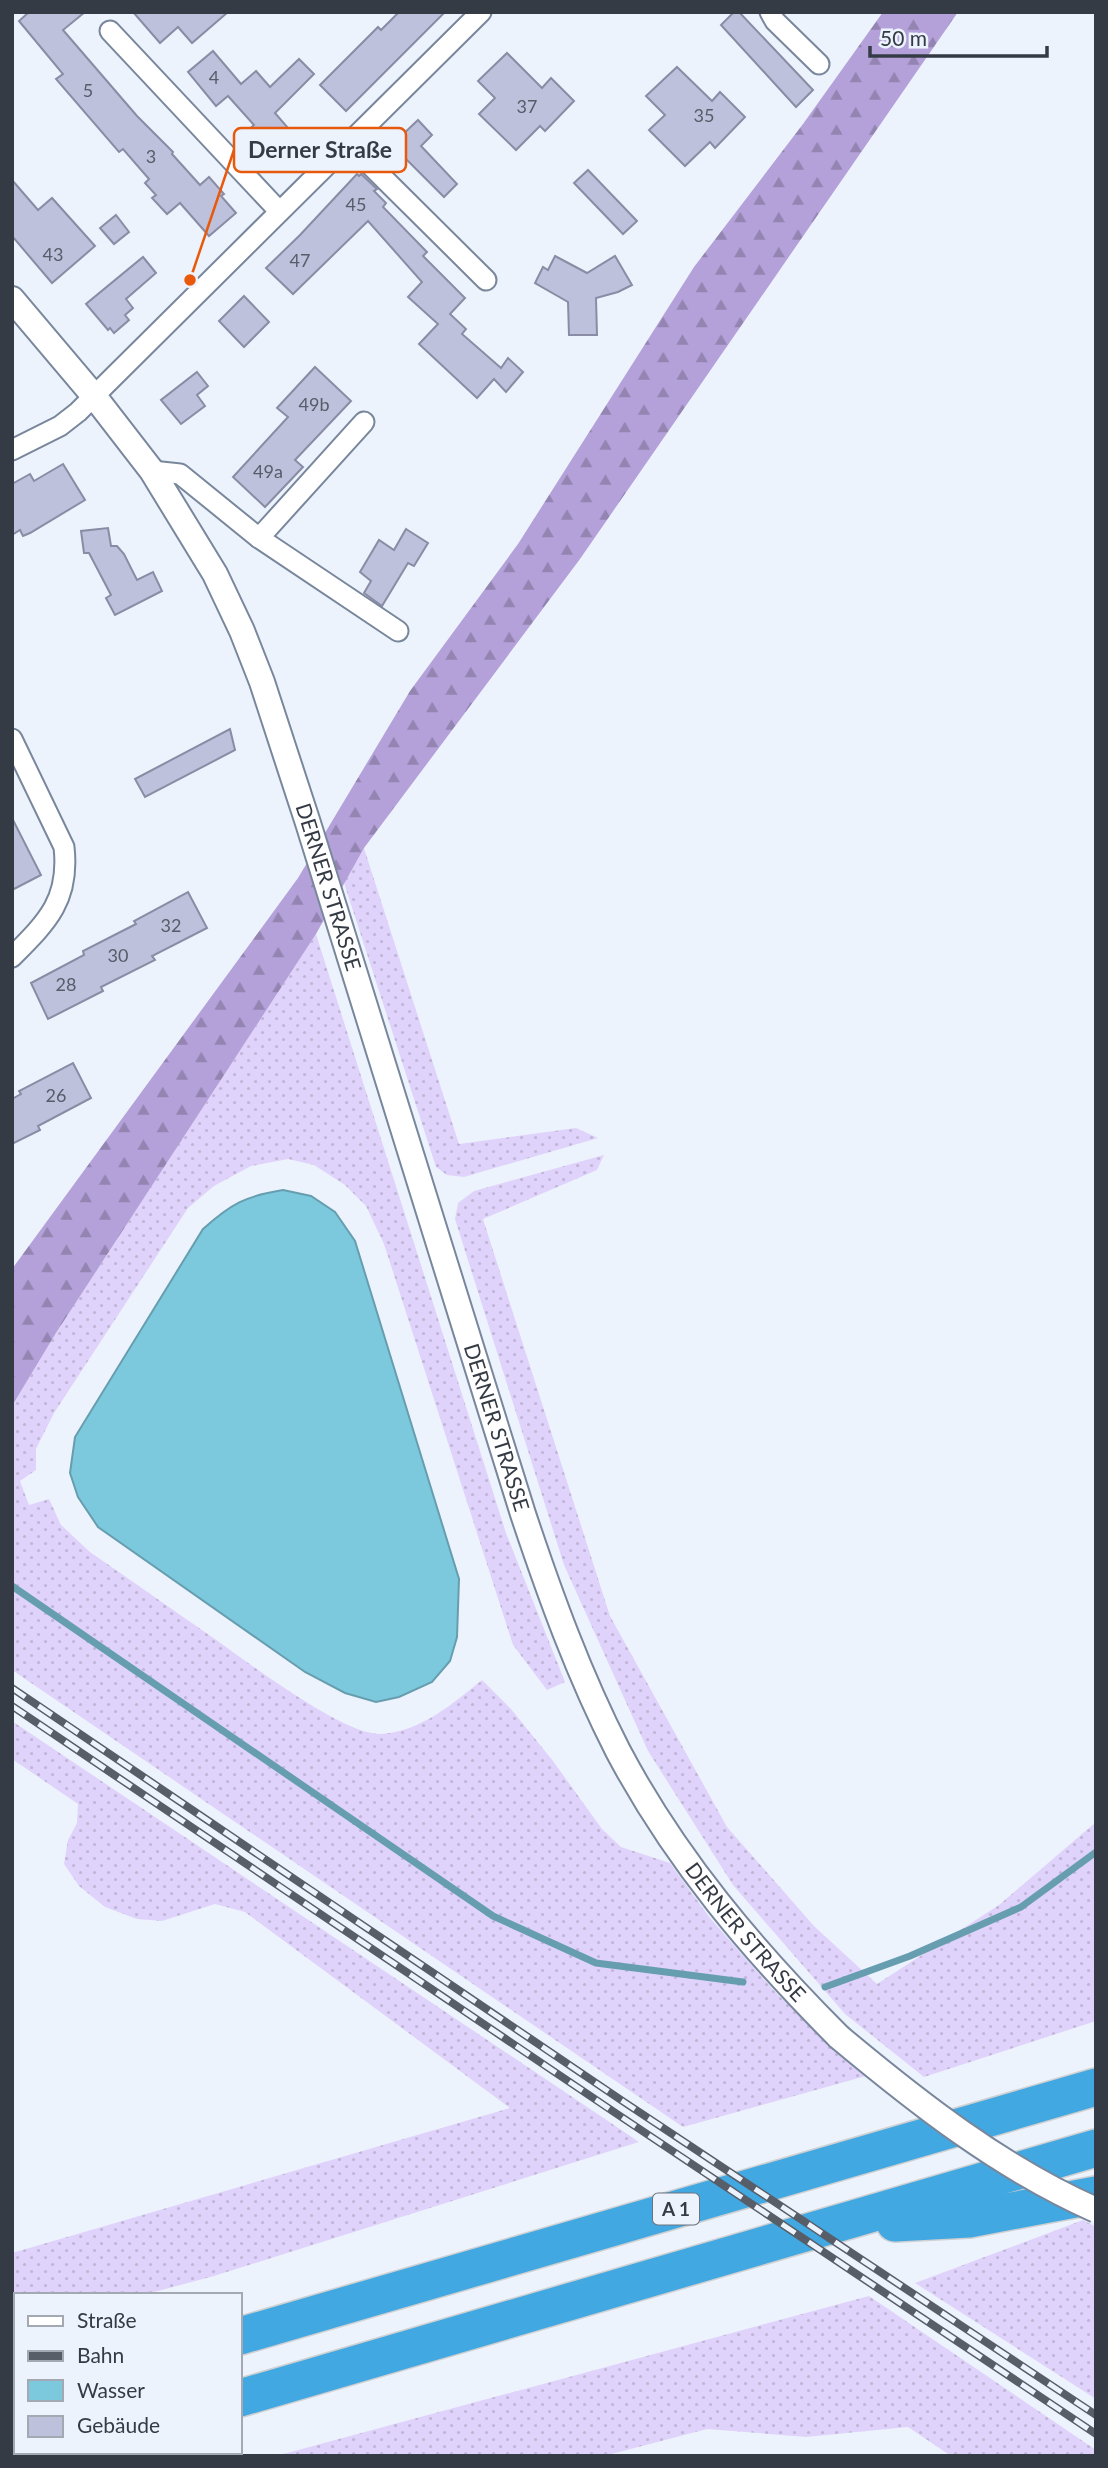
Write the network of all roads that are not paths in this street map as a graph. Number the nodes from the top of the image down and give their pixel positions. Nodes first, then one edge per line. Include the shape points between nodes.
1 (770, 12) edge
2 (473, 15) edge
3 (110, 31) dead end
4 (818, 64) dead end
5 (348, 143) junction
6 (279, 211) junction
7 (486, 280) dead end
8 (12, 299) edge
9 (94, 396) junction
10 (363, 422) dead end
11 (12, 450) edge
12 (152, 471) junction
13 (259, 538) junction
14 (398, 631) dead end
15 (12, 739) edge
16 (12, 957) edge
17 (1096, 2087) edge
18 (1096, 2148) edge
19 (1096, 2194) edge
20 (1096, 2210) edge
21 (834, 2226) junction
22 (242, 2335) edge
23 (242, 2397) edge

1 - 4 street
2 - 5 street
3 - 6 street
5 - 6 street
5 - 7 street
6 - 9 street
8 - 9 street, DERNER STRASSE
9 - 11 street via 60,426
9 - 12 street, DERNER STRASSE
10 - 13 street
12 - 13 street via 180,474
12 - 20 street, DERNER STRASSE, bridge via 197,542 262,682 523,1514 552,1599 619,1752 685,1860 726,1914 839,2037 906,2094 979,2145
13 - 14 street
15 - 16 street via 64,847 66,866 57,905
17 - 22 highway, A 1
18 - 21 highway
19 - 21 highway via 969,2219
21 - 23 highway

